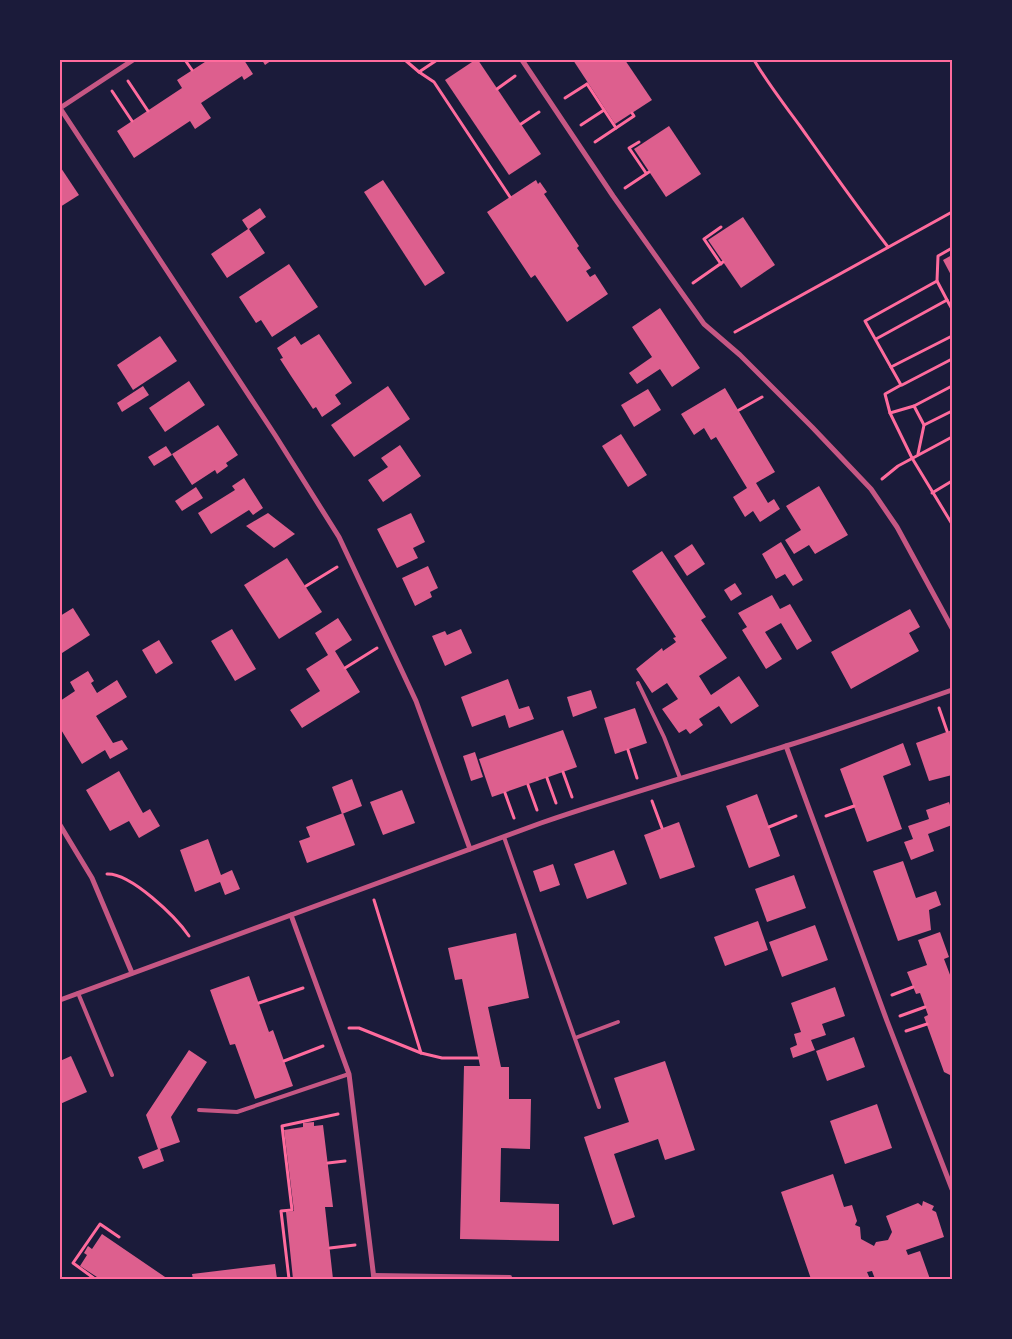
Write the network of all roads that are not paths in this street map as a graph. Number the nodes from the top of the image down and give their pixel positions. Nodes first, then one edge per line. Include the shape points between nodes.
1 (132, 60) edge
2 (522, 60) edge
3 (60, 108) edge
4 (952, 628) edge
5 (638, 683) dead end
6 (952, 690) edge
7 (786, 746) junction
8 (680, 778) junction
9 (60, 825) edge
10 (504, 837) junction
11 (470, 849) junction
12 (291, 916) junction
13 (132, 973) junction
14 (78, 993) junction
15 (60, 1000) edge
16 (618, 1022) dead end
17 (575, 1038) junction
18 (349, 1074) junction
19 (112, 1075) dead end
20 (599, 1107) dead end
21 (199, 1110) dead end
22 (950, 1181) edge
23 (952, 1189) edge
24 (373, 1277) edge
25 (510, 1277) dead end

1 - 3 street
2 - 4 street via 704,324 774,390 870,489 897,527
3 - 11 street via 275,434 339,537 416,702
5 - 8 lane
6 - 7 street
7 - 8 street
7 - 22 street via 887,1021
8 - 10 street
9 - 13 street via 92,878
10 - 11 street
10 - 17 lane
11 - 12 street
12 - 13 street
12 - 18 street
13 - 14 street
14 - 15 street
14 - 19 lane
16 - 17 lane
17 - 20 lane
18 - 21 lane via 237,1112
18 - 24 street
22 - 23 street
24 - 25 lane

